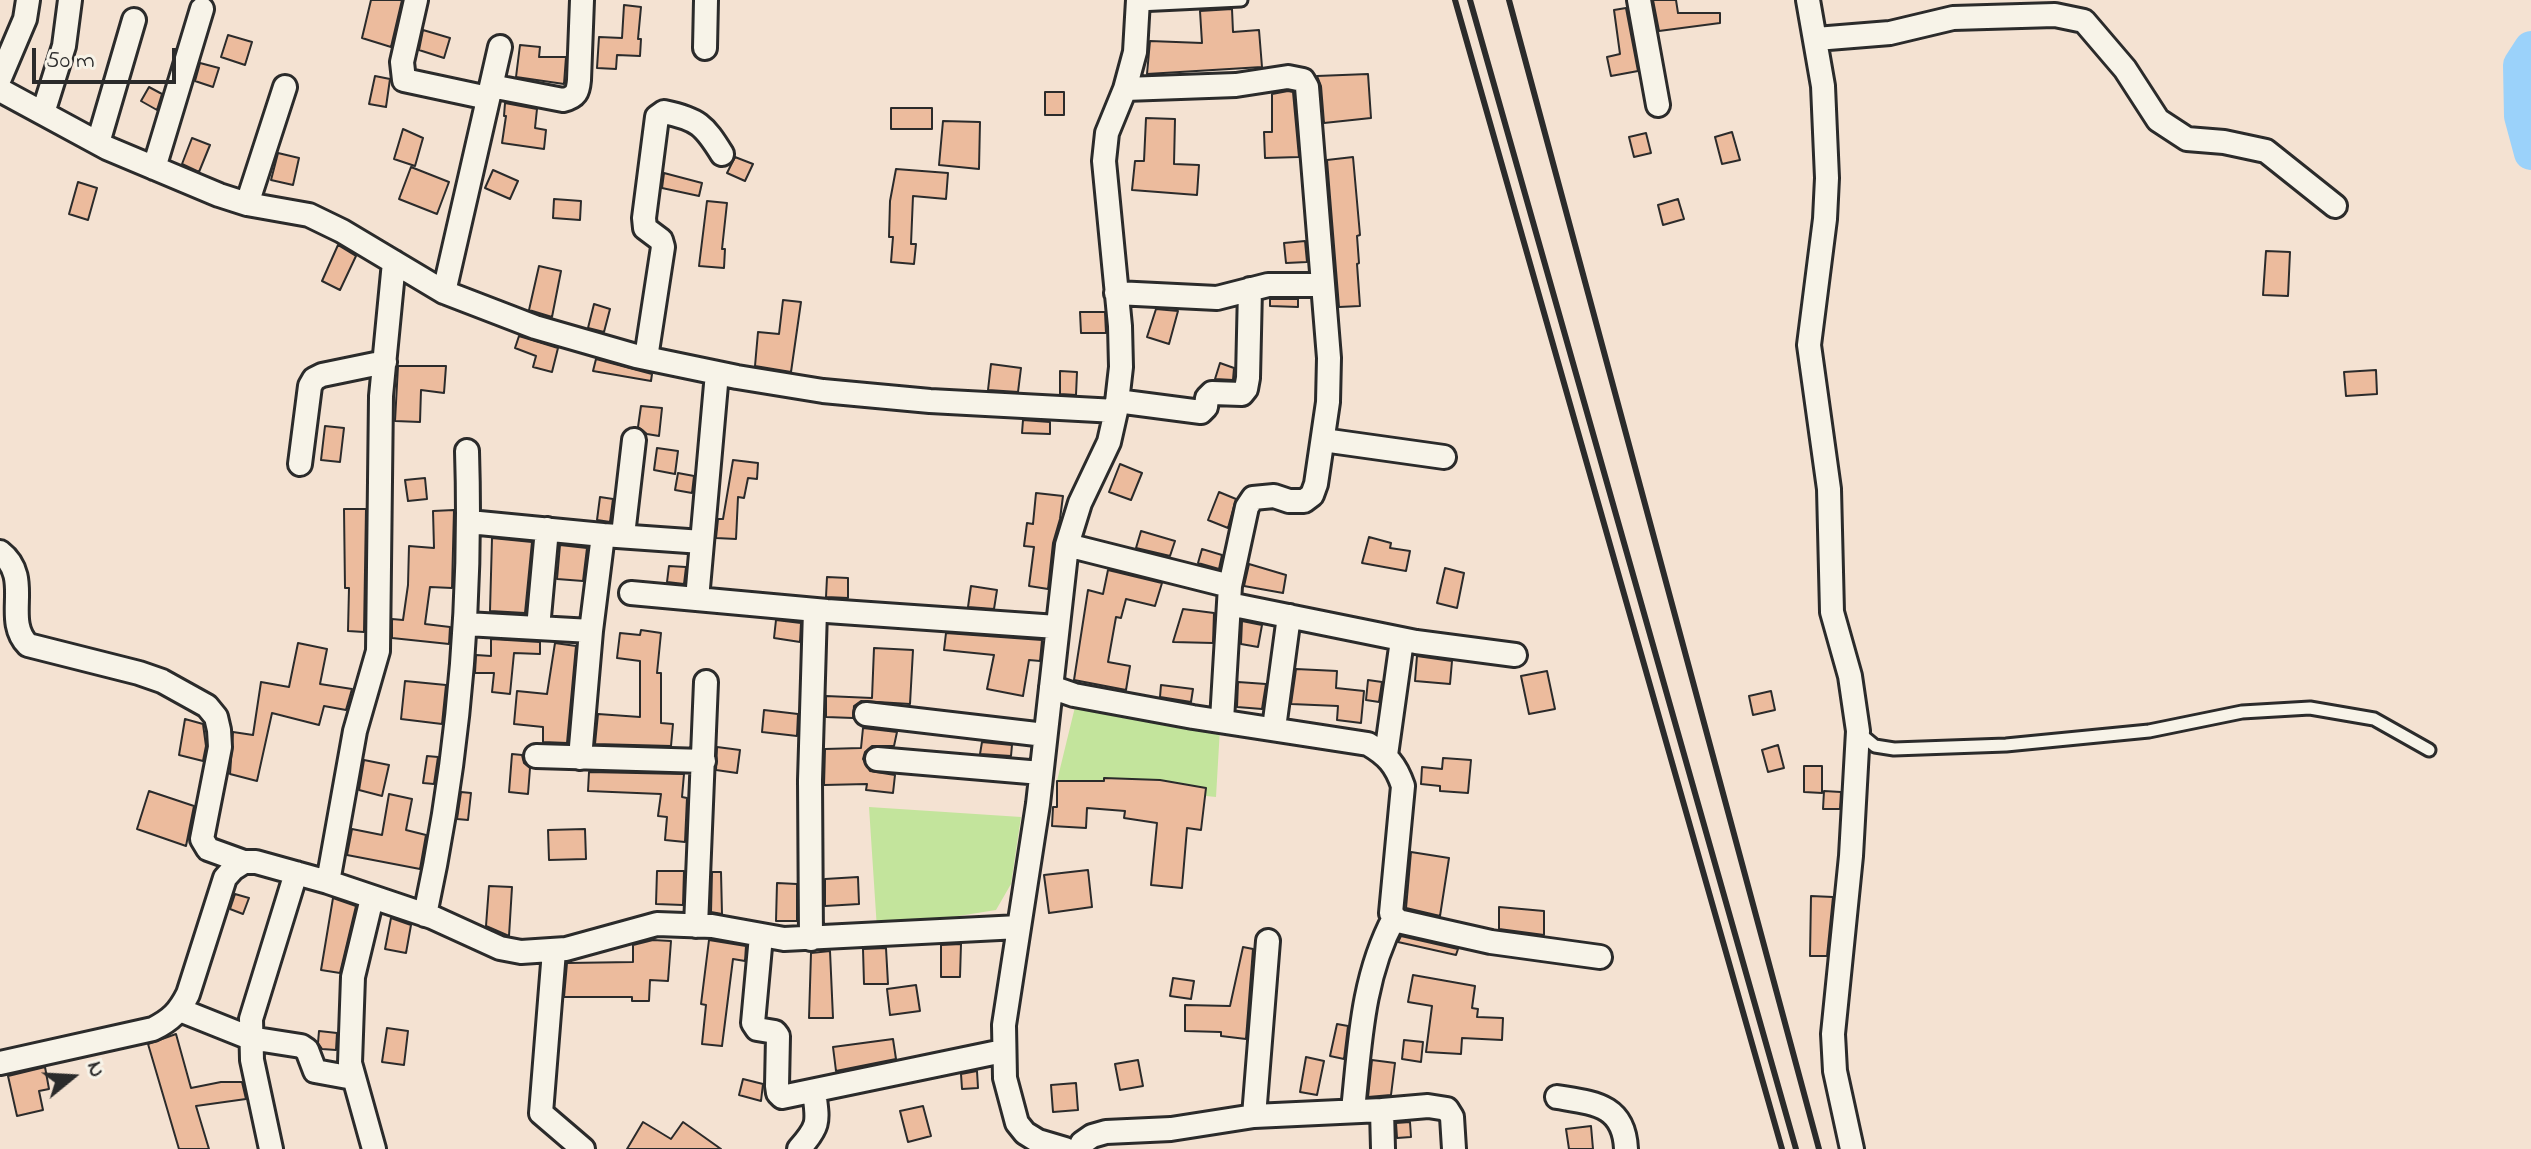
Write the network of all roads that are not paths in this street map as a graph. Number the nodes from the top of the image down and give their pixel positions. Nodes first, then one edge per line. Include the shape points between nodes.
1 (28, 0) edge
2 (70, 0) edge
3 (416, 0) edge
4 (582, 0) edge
5 (706, 0) edge
6 (1241, 0) edge
7 (1639, 0) edge
8 (1808, 0) edge
9 (1138, 3) edge
10 (202, 9) dead end
11 (134, 20) dead end
12 (1816, 39) junction
13 (500, 47) dead end
14 (705, 48) dead end
15 (0, 78) edge
16 (285, 87) dead end
17 (1125, 89) junction
18 (0, 90) edge
19 (490, 92) junction
20 (1658, 105) dead end
21 (43, 113) junction
22 (98, 143) junction
23 (722, 154) dead end
24 (154, 168) junction
25 (247, 204) junction
26 (2335, 206) dead end
27 (394, 262) junction
28 (1322, 285) junction
29 (1250, 289) junction
30 (444, 292) junction
31 (1116, 293) junction
32 (646, 358) junction
33 (385, 362) junction
34 (717, 373) junction
35 (1117, 406) junction
36 (634, 440) dead end
37 (1323, 440) junction
38 (467, 451) dead end
39 (1444, 457) dead end
40 (300, 464) dead end
41 (469, 522) junction
42 (547, 529) junction
43 (613, 535) junction
44 (702, 542) junction
45 (1067, 545) junction
46 (0, 552) edge
47 (631, 593) dead end
48 (1230, 595) junction
49 (697, 599) junction
50 (815, 610) junction
51 (1289, 616) junction
52 (466, 624) junction
53 (1057, 627) junction
54 (538, 628) junction
55 (591, 631) junction
56 (1402, 640) junction
57 (1515, 655) dead end
58 (706, 682) dead end
59 (1051, 687) junction
60 (866, 714) dead end
61 (1222, 720) junction
62 (1274, 728) junction
63 (1858, 731) junction
64 (1045, 735) junction
65 (2429, 750) dead end
66 (1386, 755) junction
67 (536, 756) dead end
68 (580, 758) junction
69 (877, 759) dead end
70 (704, 761) junction
71 (1041, 773) junction
72 (244, 862) junction
73 (296, 873) junction
74 (328, 882) junction
75 (372, 898) junction
76 (1394, 918) junction
77 (436, 920) junction
78 (696, 926) junction
79 (1019, 927) junction
80 (761, 936) junction
81 (811, 939) junction
82 (1268, 941) dead end
83 (554, 951) junction
84 (1600, 957) dead end
85 (180, 1010) junction
86 (250, 1038) junction
87 (1003, 1051) junction
88 (0, 1063) edge
89 (353, 1078) junction
90 (814, 1091) junction
91 (1557, 1097) dead end
92 (1353, 1110) junction
93 (1382, 1110) junction
94 (1254, 1116) junction
95 (271, 1149) edge
96 (374, 1149) edge
97 (583, 1149) edge
98 (799, 1149) edge
99 (1065, 1149) edge
100 (1079, 1149) edge
101 (1383, 1149) edge
102 (1454, 1149) edge
103 (1626, 1149) edge
104 (1852, 1149) edge

1 - 15 street
2 - 21 street via 60,62
3 - 19 street via 402,62 404,80
4 - 19 street via 578,92 572,98
5 - 14 street
6 - 9 lane
7 - 20 street
8 - 12 street
9 - 17 street via 1135,52
10 - 24 street
11 - 22 street
12 - 26 street via 1890,33 1953,18 2055,15 2084,21 2125,69 2158,120 2187,139 2266,151
12 - 63 street via 1827,178 1809,345 1829,489 1832,612
13 - 19 street
16 - 25 street
17 - 28 street via 1303,80
17 - 31 street via 1107,133 1104,161
18 - 21 street
19 - 30 street
21 - 22 street
22 - 24 street
23 - 32 street via 693,119 664,112 657,117 644,218 645,228 663,247
24 - 25 street
25 - 27 street via 309,215
27 - 30 street
27 - 33 street
28 - 29 street
28 - 37 street via 1329,358
29 - 31 street via 1217,298
29 - 35 street via 1248,378 1242,394 1212,393 1201,412
30 - 32 street via 523,323
31 - 35 street via 1121,367
32 - 34 street
33 - 40 street via 314,379
33 - 74 street via 378,651 355,731
34 - 35 street via 887,398
34 - 44 street
35 - 45 street via 1109,442
36 - 43 street
37 - 39 street
37 - 48 street via 1312,495 1304,501 1253,498 1247,507
38 - 41 street
41 - 42 street
41 - 52 street
42 - 43 street
42 - 54 street
43 - 44 street
43 - 55 street
44 - 49 street
45 - 48 street
45 - 53 street
46 - 72 street via 16,573 17,623 28,645 162,681 207,706 216,717 220,747 202,839 218,855
47 - 49 street
48 - 51 street
48 - 61 street
49 - 50 street
50 - 53 street
50 - 81 street
51 - 56 street
51 - 62 street
52 - 54 street
52 - 77 street
53 - 59 street
54 - 55 street
55 - 68 street
56 - 57 street
56 - 66 street
58 - 70 street
59 - 61 street
59 - 64 street
60 - 64 street
61 - 62 street
62 - 66 street via 1368,744
63 - 65 lane via 1875,746 1960,748 2116,736 2242,712 2310,708 2374,719
63 - 104 street via 1833,1034 1835,1071
64 - 71 street
66 - 76 street via 1403,786
67 - 68 street
68 - 70 street
69 - 71 street
70 - 78 street
71 - 79 street
72 - 73 street
72 - 85 street via 225,878
73 - 74 street
73 - 86 street via 251,1019
74 - 75 street
75 - 77 street
75 - 89 street via 352,986
76 - 84 street via 1491,942
76 - 92 street via 1366,994
77 - 83 street via 500,948
78 - 80 street
78 - 83 street via 642,926
79 - 81 street
79 - 87 street
80 - 81 street
80 - 90 street via 753,1023 778,1036 778,1093 782,1097
82 - 94 street
83 - 97 street via 541,1113
85 - 86 street
85 - 88 street via 153,1029
86 - 89 street via 301,1046 315,1071
86 - 95 street
87 - 90 street
87 - 99 street via 1017,1123 1038,1141
89 - 96 street
90 - 98 street via 818,1122
91 - 103 street via 1606,1107 1615,1115
92 - 93 street
92 - 94 street
93 - 101 street
93 - 102 street via 1447,1109
94 - 100 street via 1171,1129 1106,1132 1092,1136

